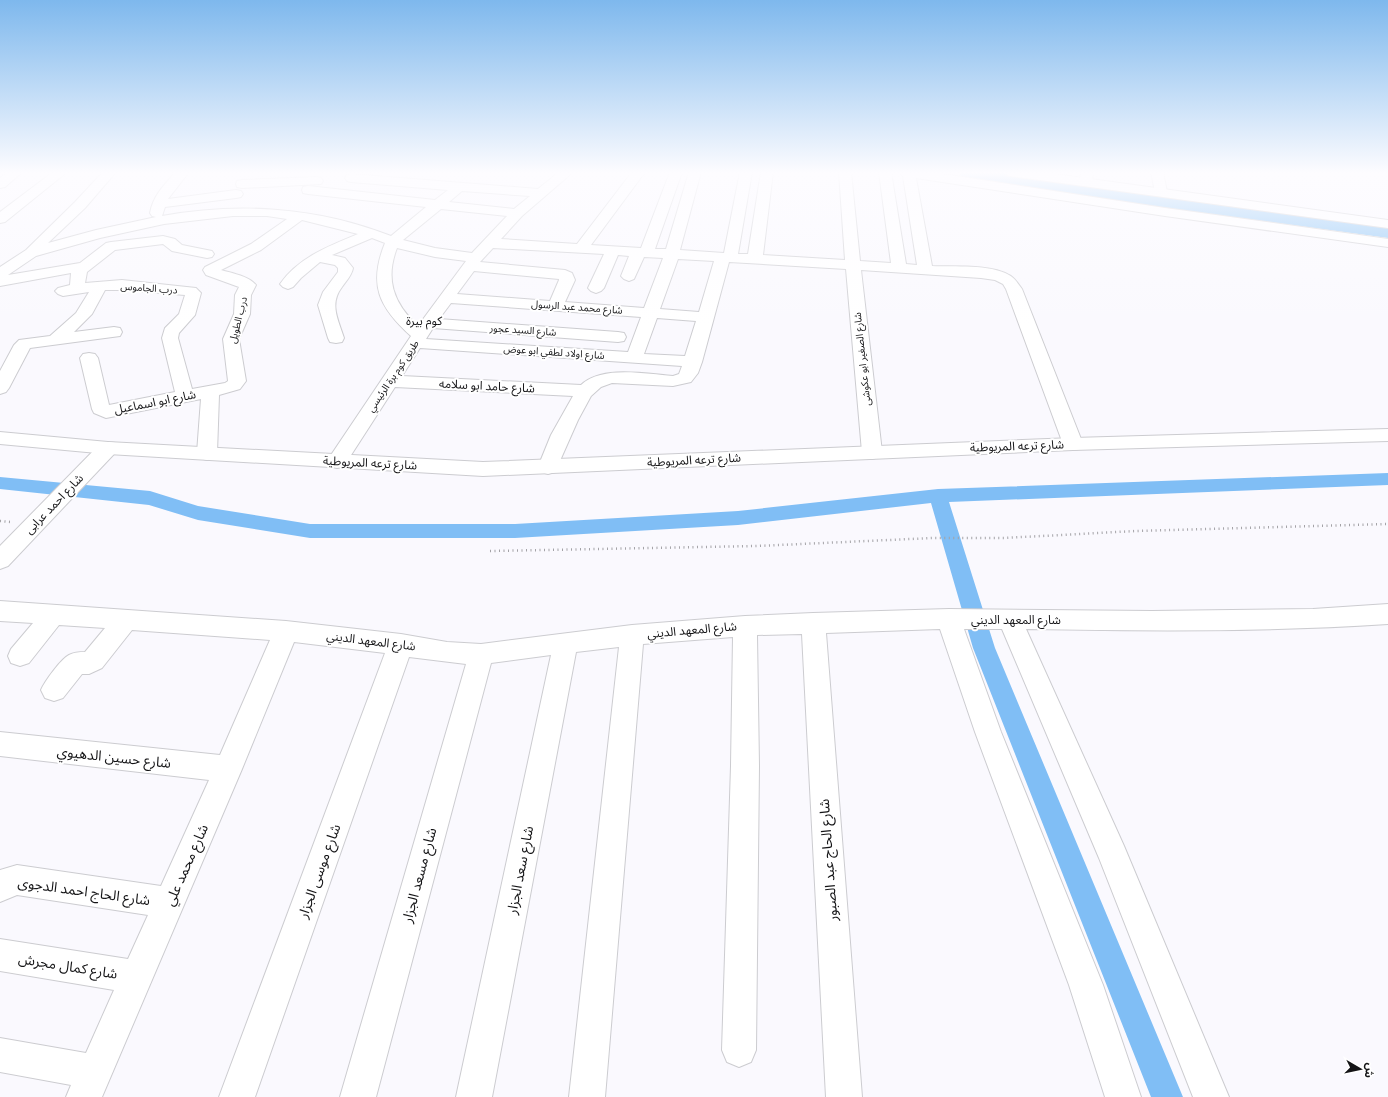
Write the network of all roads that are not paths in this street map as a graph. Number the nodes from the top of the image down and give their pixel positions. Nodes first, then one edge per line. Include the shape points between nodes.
1 (61, 223) edge
2 (151, 223) edge
3 (279, 223) edge
4 (339, 223) edge
5 (415, 223) edge
6 (508, 223) edge
7 (600, 223) edge
8 (654, 223) edge
9 (681, 223) edge
10 (734, 223) edge
11 (761, 223) edge
12 (849, 223) edge
13 (892, 223) edge
14 (916, 223) edge
15 (1248, 223) edge
16 (371, 233) junction
17 (392, 242) junction
18 (1388, 242) edge
19 (489, 243) junction
20 (581, 249) junction
21 (613, 251) junction
22 (642, 252) junction
23 (31, 253) junction
24 (207, 254) dead end
25 (672, 254) junction
26 (726, 257) junction
27 (319, 258) junction
28 (756, 259) junction
29 (47, 262) dead end
30 (474, 262) junction
31 (853, 265) junction
32 (83, 267) junction
33 (899, 268) junction
34 (925, 270) junction
35 (0, 274) edge
36 (39, 275) junction
37 (628, 276) dead end
38 (0, 281) edge
39 (288, 284) dead end
40 (99, 286) junction
41 (596, 288) dead end
42 (447, 298) junction
43 (554, 306) junction
44 (650, 313) junction
45 (706, 317) junction
46 (114, 332) dead end
47 (421, 334) junction
48 (618, 337) dead end
49 (336, 338) dead end
50 (56, 339) junction
51 (89, 358) dead end
52 (634, 358) junction
53 (693, 362) junction
54 (5, 369) edge
55 (389, 381) junction
56 (236, 383) joint
57 (0, 388) edge
58 (210, 391) junction
59 (586, 391) junction
60 (185, 396) junction
61 (1388, 435) edge
62 (0, 438) edge
63 (1073, 444) junction
64 (108, 448) junction
65 (872, 452) junction
66 (207, 453) junction
67 (337, 461) junction
68 (548, 467) junction
69 (2, 558) edge
70 (0, 611) edge
71 (53, 614) junction
72 (1388, 614) edge
73 (948, 619) junction
74 (1009, 619) junction
75 (126, 620) junction
76 (813, 623) junction
77 (745, 626) junction
78 (286, 631) junction
79 (632, 635) junction
80 (566, 643) junction
81 (401, 644) junction
82 (481, 654) junction
83 (20, 656) dead end
84 (54, 690) dead end
85 (0, 744) edge
86 (228, 769) junction
87 (0, 887) edge
88 (169, 903) junction
89 (0, 955) edge
90 (136, 977) junction
91 (740, 1050) dead end
92 (0, 1054) edge
93 (89, 1085) edge
94 (237, 1097) edge
95 (358, 1097) edge
96 (474, 1097) edge
97 (587, 1097) edge
98 (844, 1097) edge
99 (1123, 1097) edge
100 (1211, 1097) edge

1 - 23 street
2 - 23 street via 95,235
3 - 56 street, درب الطويل via 259,244 210,270 248,285 243,295 242,314 231,340
4 - 16 street
5 - 17 street
6 - 19 street, طريق كوم برة الرئيسي
7 - 20 street
8 - 22 street
9 - 25 street
10 - 26 street
11 - 28 street
12 - 31 street, شارع الصغير ابو عكوشى
13 - 33 street
14 - 34 street
15 - 18 street
16 - 17 street
16 - 27 street
17 - 30 street
17 - 47 street via 384,265 385,289 396,313
19 - 20 street
19 - 30 street, طريق كوم برة الرئيسي
20 - 21 street
21 - 22 street
21 - 41 street
22 - 25 street
22 - 37 street
23 - 35 street
24 - 32 street via 177,248 163,240 109,247
25 - 26 street
25 - 44 street
26 - 28 street
26 - 45 street
27 - 39 street via 300,269
27 - 49 street via 340,261 346,268 346,272 326,300
28 - 31 street
29 - 36 street
30 - 42 street, طريق كوم برة الرئيسي
30 - 43 street via 565,275 568,278
31 - 33 street
31 - 65 street, شارع الصغير ابو عكوشى
32 - 36 street
32 - 40 street, درب الجاموس via 70,290
33 - 34 street
34 - 63 street via 992,274 1011,283
36 - 38 street
40 - 50 street via 85,315
40 - 60 street, درب الجاموس via 137,286 193,293 187,315 171,332 170,338
42 - 43 street, شارع محمد عبد الرسول
42 - 47 street, طريق كوم برة الرئيسي
43 - 44 street, شارع محمد عبد الرسول
44 - 45 street, شارع محمد عبد الرسول
44 - 52 street
45 - 53 street
46 - 50 street
47 - 48 street, شارع السيد عجور
47 - 52 street, شارع اولاد لطفي ابو عوض
47 - 55 street, طريق كوم برة الرئيسي
50 - 54 street via 30,342 22,346
51 - 60 street, شارع ابو اسماعيل via 102,411 110,412
52 - 53 street, شارع اولاد لطفي ابو عوض
53 - 59 street via 685,378 673,381 602,379
54 - 57 street
55 - 59 street, شارع حامد ابو سلامه
55 - 67 street, طريق كوم برة الرئيسي
56 - 58 street, شارع ابو اسماعيل via 230,387
58 - 60 street, شارع ابو اسماعيل
58 - 66 street
59 - 68 street via 566,423
61 - 63 street, شارع ترعه المريوطية
62 - 64 street, شارع ترعه المريوطية
63 - 65 street, شارع ترعه المريوطية
64 - 66 street, شارع ترعه المريوطية
64 - 69 street, شارع احمد عرابى
65 - 68 street, شارع ترعه المريوطية
66 - 67 street, شارع ترعه المريوطية
67 - 68 street, شارع ترعه المريوطية via 482,468
70 - 71 street, شارع المعهد الديني
71 - 75 street, شارع المعهد الديني
71 - 83 street
72 - 74 street, شارع المعهد الديني via 1313,619
73 - 74 street, شارع المعهد الديني
73 - 76 street, شارع المعهد الديني
73 - 99 street via 988,732 1086,985
74 - 100 street via 1066,743 1181,1018
75 - 78 street, شارع المعهد الديني
75 - 84 street via 94,661 76,662
76 - 77 street, شارع المعهد الديني
76 - 98 street, شارع الحاج عبد الصبور
77 - 79 street, شارع المعهد الديني
77 - 91 street
78 - 81 street, شارع المعهد الديني
78 - 86 street, شارع محمد علي
79 - 80 street, شارع المعهد الديني
79 - 97 street
80 - 82 street, شارع المعهد الديني
80 - 96 street, شارع سعد الجزار
81 - 82 street, شارع المعهد الديني via 447,652
81 - 94 street, شارع موسى الجزار
82 - 95 street, شارع مسعد الجزار
85 - 86 street, شارع حسين الدهيوي
86 - 88 street, شارع محمد علي
87 - 88 street, شارع الحاج احمد الدجوى via 17,880
88 - 90 street, شارع محمد علي
89 - 90 street, شارع كمال مجرش
90 - 93 street, شارع محمد علي
92 - 93 street

